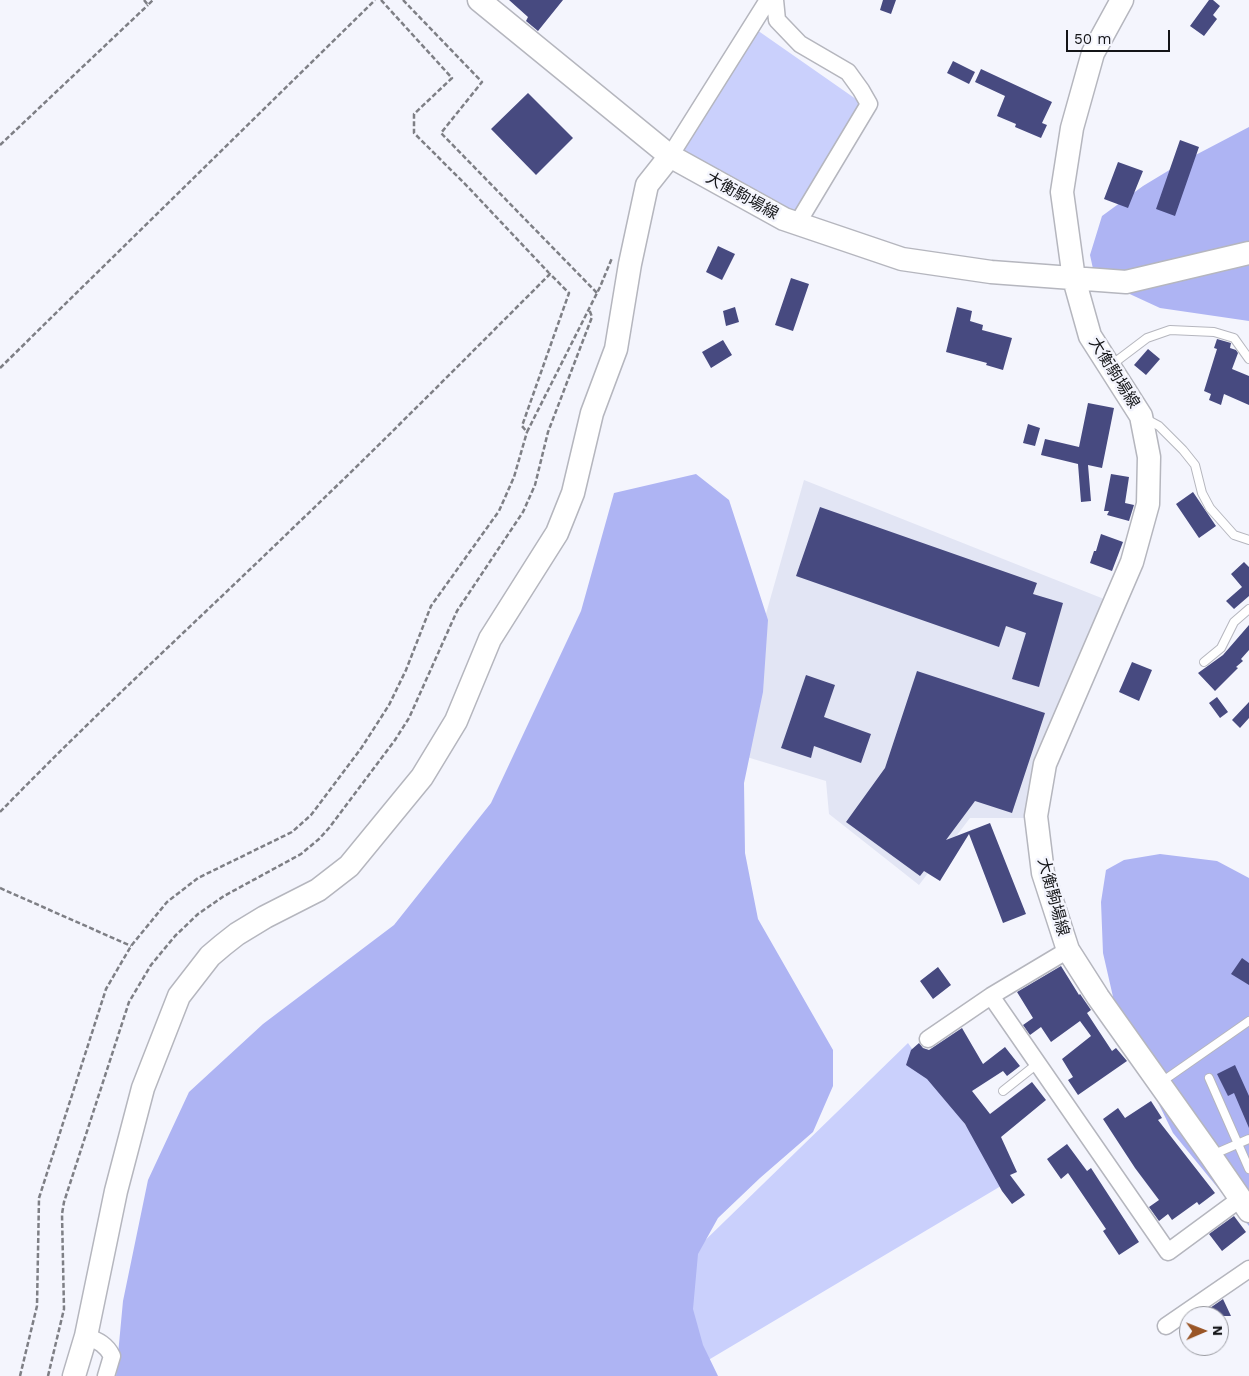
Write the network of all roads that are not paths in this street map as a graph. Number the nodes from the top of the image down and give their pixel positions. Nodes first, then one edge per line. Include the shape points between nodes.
1 (479, 0) edge
2 (768, 0) edge
3 (775, 0) edge
4 (1122, 0) edge
5 (670, 156) junction
6 (797, 224) junction
7 (1249, 253) edge
8 (1074, 279) junction
9 (1249, 359) edge
10 (1109, 367) junction
11 (1141, 416) junction
12 (1249, 540) edge
13 (1249, 609) edge
14 (1204, 662) dead end
15 (1068, 950) junction
16 (991, 996) junction
17 (1249, 1022) edge
18 (928, 1039) dead end
19 (1037, 1064) junction
20 (1209, 1078) dead end
21 (1160, 1083) junction
22 (1003, 1091) dead end
23 (1249, 1139) edge
24 (1238, 1144) junction
25 (1211, 1156) junction
26 (1249, 1169) edge
27 (1245, 1205) edge
28 (1249, 1269) edge
29 (1166, 1326) dead end
30 (86, 1336) junction
31 (74, 1376) edge
32 (106, 1376) edge

1 - 5 street, 大衡駒場線
2 - 5 street
3 - 6 street via 776,20 800,44 848,72 869,104
4 - 8 street via 1093,53 1072,128 1062,192
5 - 6 street, 大衡駒場線
5 - 30 street via 647,186 616,349 592,413 573,493 557,533 490,640 456,721 422,777 349,866 318,890 265,917 223,945 210,956 179,996 143,1088 116,1191
6 - 8 street, 大衡駒場線 via 902,259 992,272
7 - 8 street via 1126,282
8 - 10 street, 大衡駒場線 via 1090,336
9 - 10 lane via 1234,338 1214,332 1170,330 1147,338
10 - 11 street, 大衡駒場線
11 - 12 lane via 1160,426 1184,450 1194,466 1210,508 1234,534
11 - 15 street, 大衡駒場線 via 1149,457 1148,504 1132,562 1045,764 1036,816 1043,873
13 - 14 lane via 1234,622 1221,648
15 - 16 street
15 - 21 street, 大衡駒場線
16 - 18 street
16 - 19 street
17 - 21 lane
19 - 22 lane
19 - 27 street via 1168,1252
20 - 24 lane
21 - 25 street, 大衡駒場線
23 - 24 lane
24 - 25 lane
24 - 26 lane
25 - 27 street, 大衡駒場線
28 - 29 street
30 - 31 street
30 - 32 street via 104,1344 112,1356

